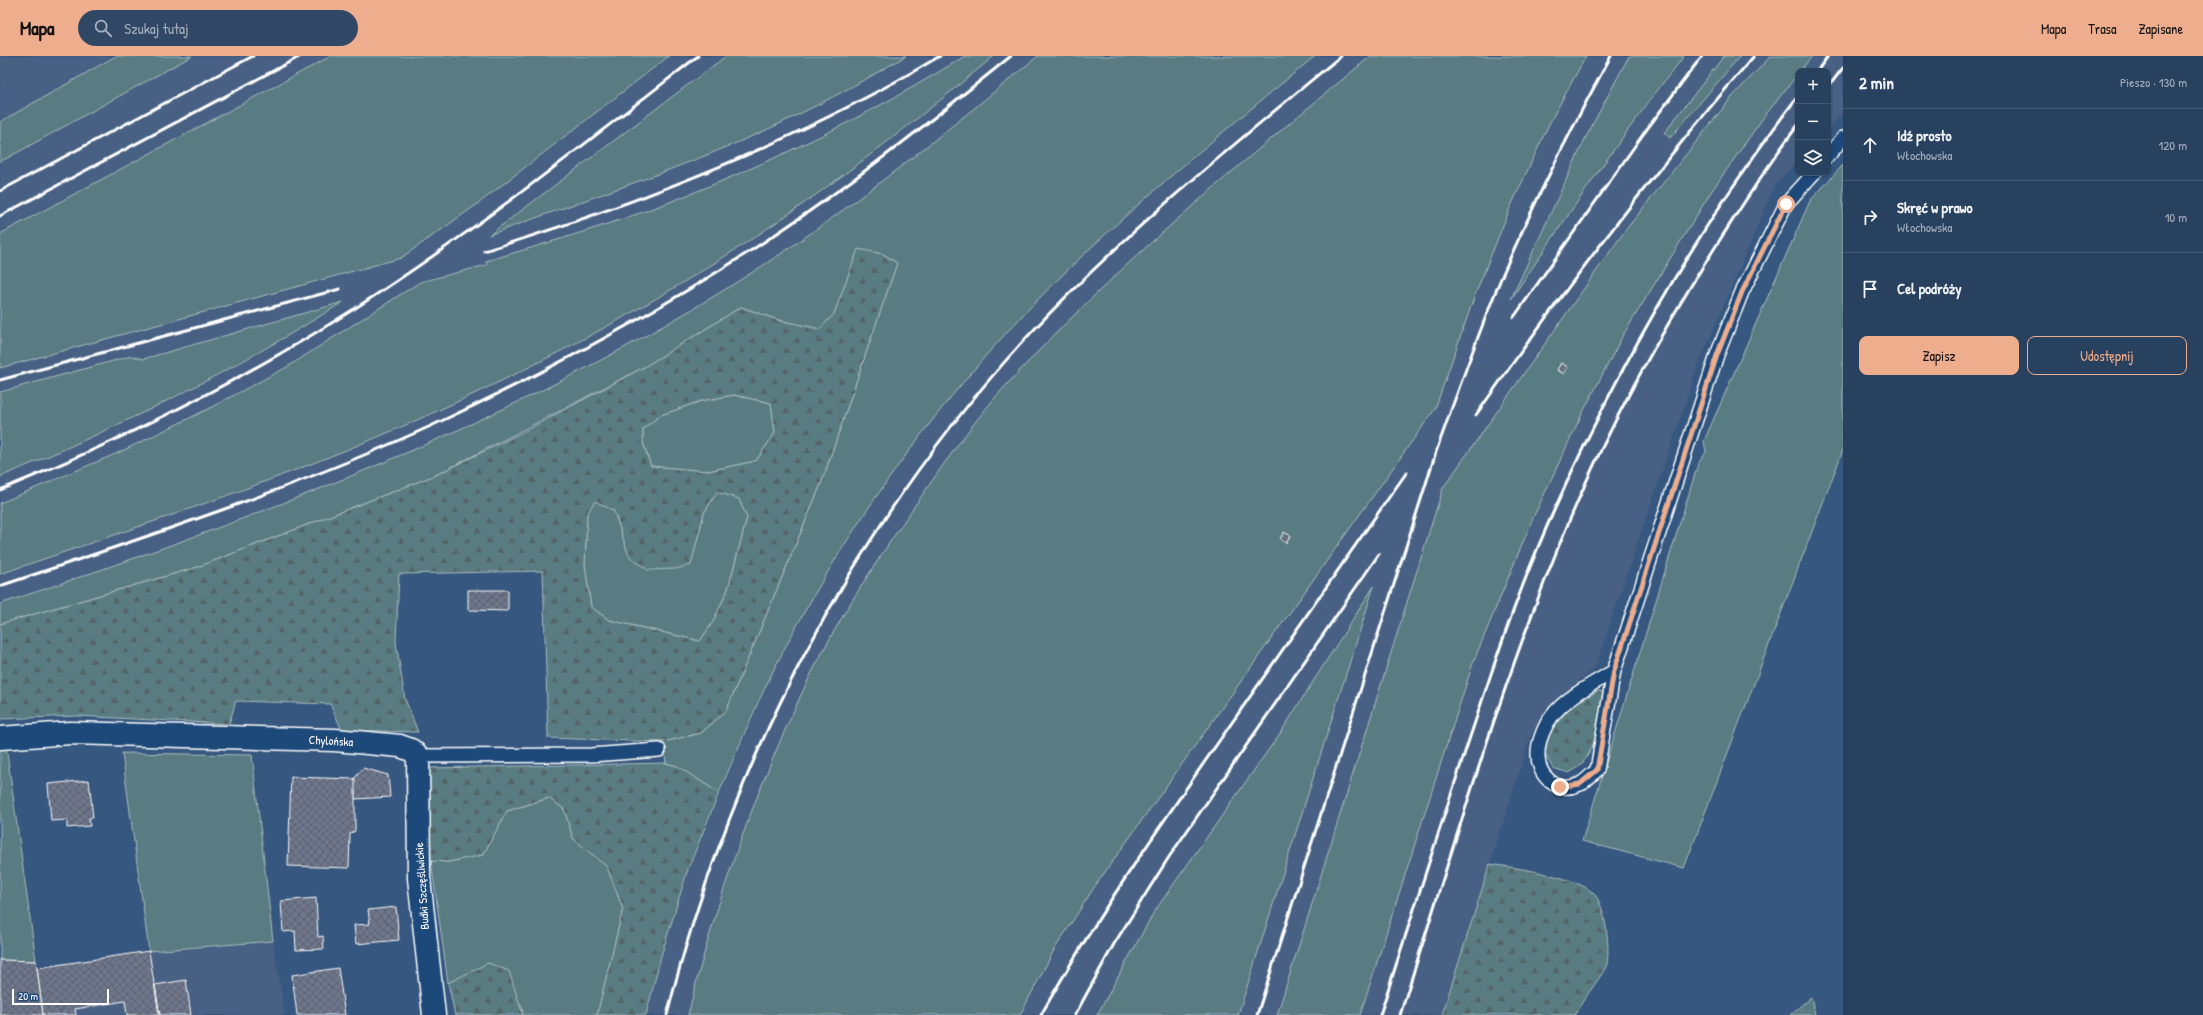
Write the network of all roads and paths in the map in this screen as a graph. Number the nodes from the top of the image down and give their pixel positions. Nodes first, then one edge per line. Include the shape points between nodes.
1 (1843, 138) edge
2 (1831, 152) edge
3 (1811, 176) edge
4 (1614, 671) junction
5 (0, 738) edge
6 (659, 750) dead end
7 (418, 756) junction
8 (434, 1015) edge

1 - 2 lane
3 - 4 lane via 1786,204 1742,292 1717,355
4 - 4 lane via 1597,770 1580,784 1560,787 1548,782 1542,772 1538,753 1541,737 1552,716 1577,694
5 - 7 street, Chylońska via 70,733 335,740 400,746
6 - 7 lane, Chylońska via 590,756
7 - 8 street, Budki Szczęśliwickie via 419,878

